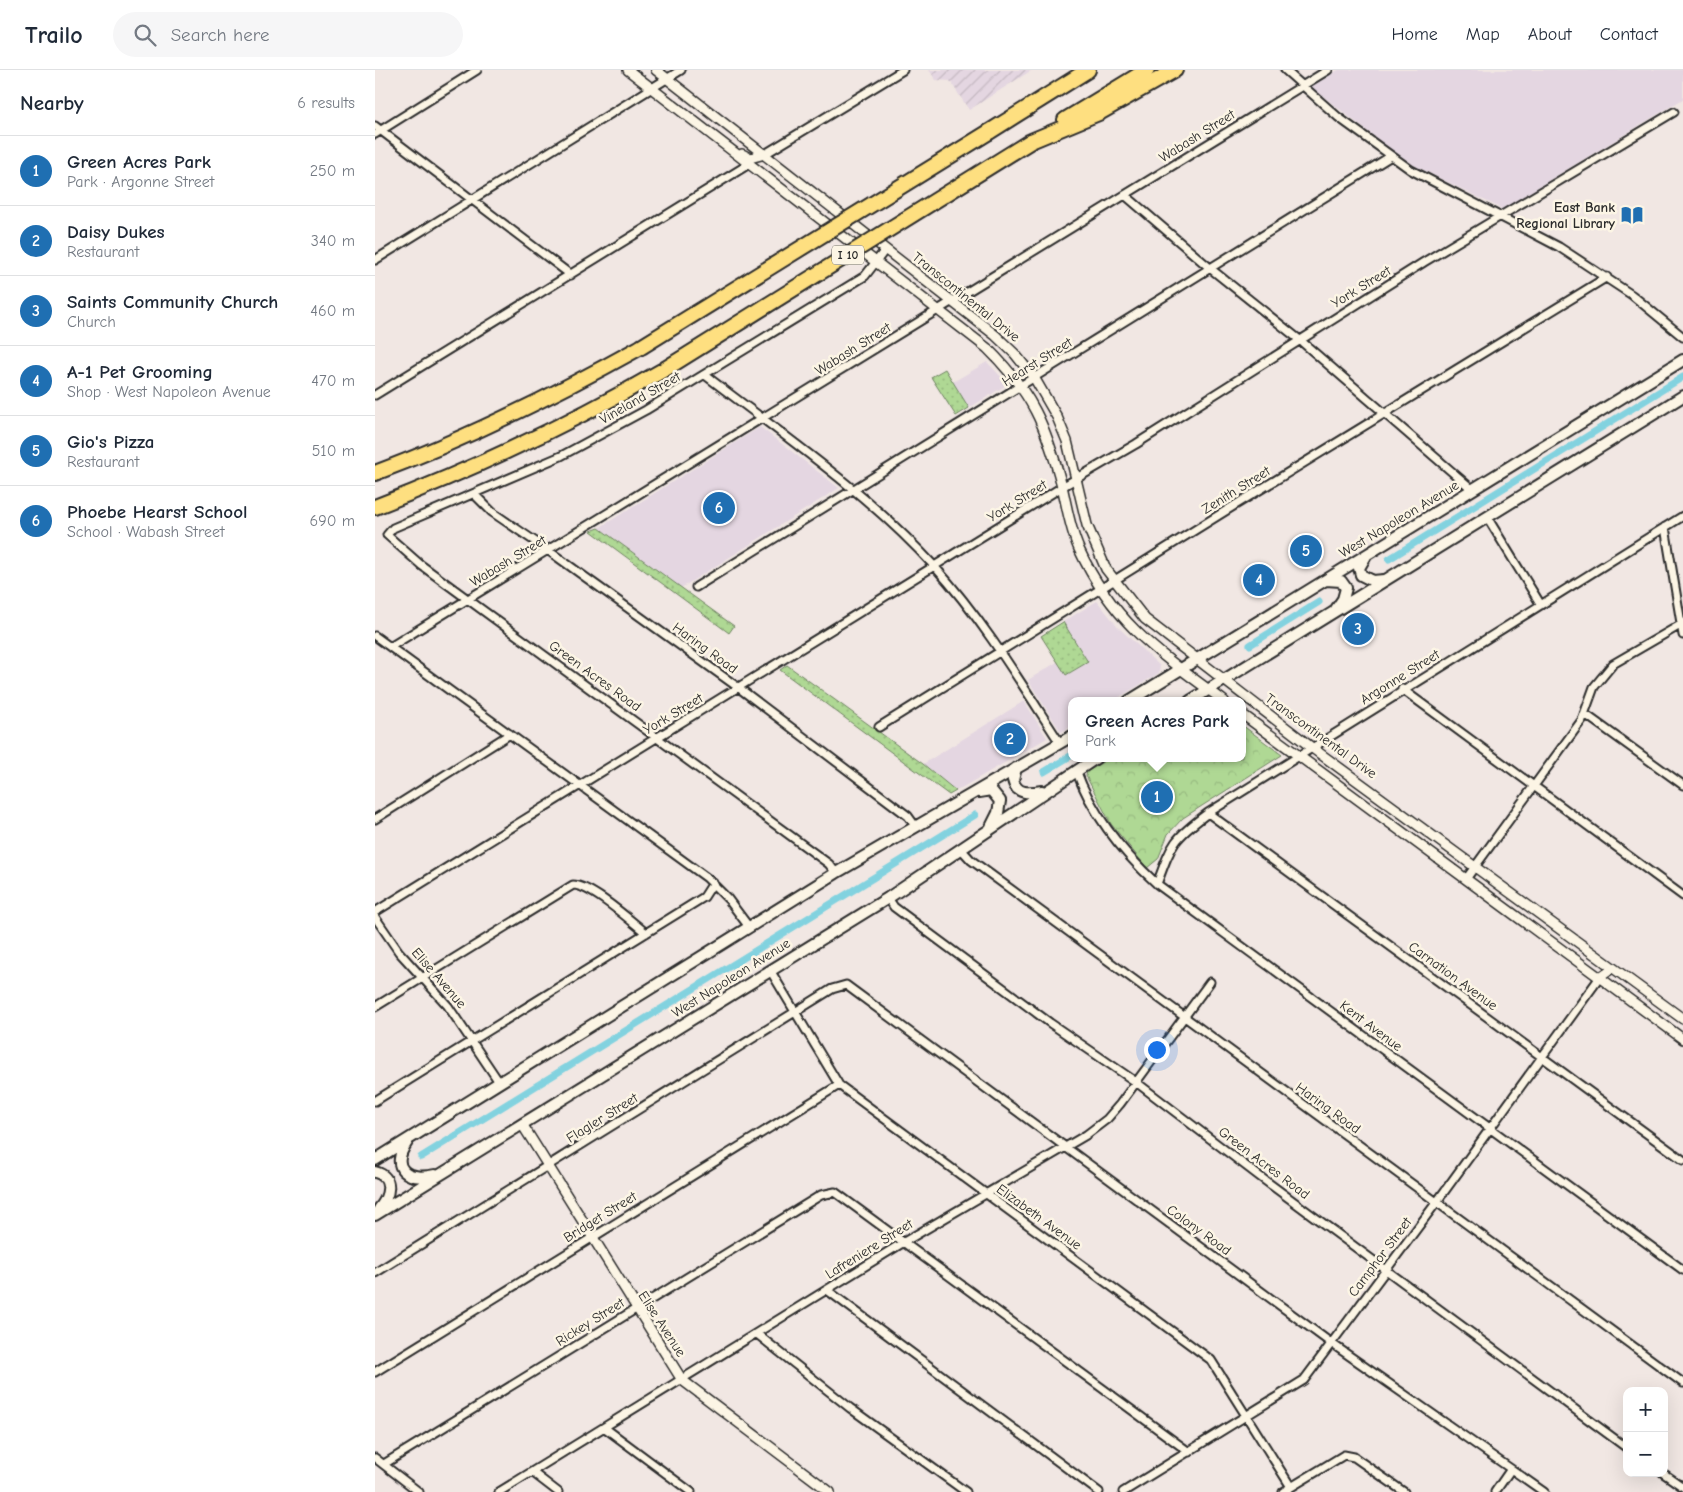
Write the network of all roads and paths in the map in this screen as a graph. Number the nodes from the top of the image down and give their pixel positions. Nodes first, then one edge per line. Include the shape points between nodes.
1 (477, 70) edge
2 (627, 70) edge
3 (656, 70) edge
4 (681, 70) edge
5 (903, 70) edge
6 (1076, 70) edge
7 (1088, 70) edge
8 (1147, 70) edge
9 (1175, 70) edge
10 (1285, 70) edge
11 (1328, 70) edge
12 (667, 79) junction
13 (1303, 86) junction
14 (651, 88) junction
15 (1044, 97) junction
16 (1674, 112) dead end
17 (377, 130) edge
18 (1031, 141) junction
19 (735, 153) junction
20 (765, 154) junction
21 (1391, 156) junction
22 (749, 164) junction
23 (1125, 195) junction
24 (472, 200) junction
25 (1501, 218) junction
26 (885, 250) junction
27 (375, 260) edge
28 (875, 262) junction
29 (1211, 269) junction
30 (571, 275) junction
31 (1607, 277) junction
32 (952, 302) junction
33 (939, 311) junction
34 (1683, 337) edge
35 (1301, 340) junction
36 (1683, 360) edge
37 (705, 374) junction
38 (1035, 379) junction
39 (1021, 387) junction
40 (375, 395) edge
41 (1683, 396) edge
42 (1386, 414) junction
43 (763, 419) junction
44 (375, 473) edge
45 (1075, 480) junction
46 (1062, 487) junction
47 (853, 490) junction
48 (1473, 490) junction
49 (475, 495) junction
50 (375, 507) edge
51 (1683, 516) edge
52 (1487, 517) junction
53 (1665, 527) junction
54 (387, 535) joint
55 (549, 551) junction
56 (1369, 554) junction
57 (935, 567) junction
58 (1326, 580) junction
59 (1385, 580) junction
60 (1115, 582) junction
61 (696, 587) dead end
62 (1101, 590) junction
63 (469, 600) junction
64 (1541, 605) junction
65 (1332, 613) junction
66 (1682, 624) junction
67 (375, 636) edge
68 (1683, 636) edge
69 (390, 647) junction
70 (1001, 652) junction
71 (1195, 660) junction
72 (1181, 669) junction
73 (1223, 680) junction
74 (739, 688) junction
75 (1209, 690) junction
76 (1402, 690) junction
77 (1136, 697) edge
78 (1197, 697) edge
79 (1219, 697) edge
80 (1245, 697) edge
81 (1246, 698) edge
82 (1585, 714) junction
83 (1246, 717) edge
84 (879, 727) dead end
85 (509, 734) junction
86 (657, 737) junction
87 (1068, 738) edge
88 (1060, 743) junction
89 (1311, 747) junction
90 (1297, 755) junction
91 (1089, 762) edge
92 (1016, 768) junction
93 (1076, 770) junction
94 (1683, 785) edge
95 (580, 786) junction
96 (1534, 787) junction
97 (1045, 791) junction
98 (975, 792) junction
99 (1208, 813) junction
100 (375, 819) edge
101 (916, 827) junction
102 (991, 828) junction
103 (961, 849) junction
104 (1476, 866) junction
105 (836, 873) junction
106 (1466, 879) junction
107 (713, 883) junction
108 (1157, 884) junction
109 (1683, 896) edge
110 (888, 898) junction
111 (375, 912) edge
112 (375, 917) edge
113 (749, 927) junction
114 (646, 933) junction
115 (1613, 968) junction
116 (770, 970) junction
117 (423, 977) junction
118 (1600, 977) junction
119 (1209, 982) dead end
120 (843, 985) joint
121 (375, 1007) edge
122 (795, 1012) junction
123 (1183, 1017) junction
124 (1683, 1019) edge
125 (1683, 1039) edge
126 (472, 1040) junction
127 (1542, 1057) junction
128 (499, 1082) junction
129 (1136, 1082) junction
130 (839, 1085) junction
131 (375, 1101) edge
132 (522, 1124) junction
133 (1489, 1130) junction
134 (409, 1139) junction
135 (1065, 1147) junction
136 (375, 1160) edge
137 (1683, 1160) edge
138 (549, 1166) junction
139 (375, 1172) edge
140 (441, 1174) junction
141 (985, 1193) junction
142 (1436, 1203) junction
143 (375, 1214) edge
144 (591, 1236) junction
145 (904, 1242) junction
146 (1387, 1269) junction
147 (1683, 1270) edge
148 (375, 1273) edge
149 (827, 1290) junction
150 (635, 1308) junction
151 (757, 1334) junction
152 (1331, 1343) junction
153 (375, 1372) edge
154 (682, 1380) junction
155 (1683, 1383) edge
156 (1247, 1416) junction
157 (605, 1428) junction
158 (1623, 1445) edge
159 (1189, 1452) junction
160 (375, 1458) edge
161 (384, 1464) junction
162 (1511, 1469) junction
163 (532, 1472) junction
164 (1668, 1476) edge
165 (1291, 1487) junction
166 (1683, 1487) edge
167 (419, 1492) edge
168 (499, 1492) edge
169 (558, 1492) edge
170 (691, 1492) edge
171 (830, 1492) edge
172 (966, 1492) edge
173 (1099, 1492) edge
174 (1123, 1492) edge
175 (1283, 1492) edge
176 (1404, 1492) edge
177 (1495, 1492) edge
178 (1544, 1492) edge

1 - 17 street
2 - 14 street, Transcontinental Drive
3 - 12 street, Transcontinental Drive
4 - 12 street
5 - 20 street
6 - 15 highway
7 - 15 highway, I 10
8 - 18 highway, I 10
9 - 18 highway via 1108,108
10 - 13 street
11 - 13 street, Wabash Street
12 - 14 street
12 - 20 street, Transcontinental Drive
13 - 21 street
13 - 23 street, Wabash Street
14 - 19 street, Transcontinental Drive
14 - 24 street
15 - 44 highway, I 10, bridge via 641,348 498,422
16 - 25 street, York Street
17 - 24 street
18 - 50 highway, I 10, bridge via 665,369 521,446
19 - 20 street via 750,158
19 - 22 street, Transcontinental Drive
20 - 26 street, Transcontinental Drive
21 - 25 street
21 - 29 street, Hearst Street
22 - 28 street, Transcontinental Drive
22 - 30 street
23 - 29 street
23 - 32 street, Wabash Street
24 - 27 street
24 - 30 street
25 - 31 street via 1549,240
25 - 35 street, York Street via 1424,262
26 - 28 street, Vineland Street
26 - 32 street, Transcontinental Drive
28 - 33 street, Transcontinental Drive
28 - 37 street, Vineland Street via 865,276
29 - 35 street
29 - 38 street, Hearst Street
30 - 40 street
31 - 34 street
31 - 42 street, Zenith Street
32 - 33 street, Wabash Street
32 - 38 street, Transcontinental Drive via 995,335
33 - 39 street, Transcontinental Drive via 987,348
33 - 43 street, Wabash Street
35 - 42 street
35 - 45 street, York Street
36 - 48 main road, West Napoleon Avenue
37 - 43 street
37 - 49 street, Vineland Street via 647,410 561,456
38 - 39 street, Hearst Street
38 - 45 street, Transcontinental Drive via 1067,441
39 - 46 street, Transcontinental Drive via 1050,440
39 - 47 street, Hearst Street
41 - 52 main road
42 - 48 street
42 - 60 street, Zenith Street
43 - 47 street
43 - 55 street, Wabash Street
45 - 46 street, York Street
45 - 60 street, Transcontinental Drive via 1087,526
46 - 57 street, York Street
46 - 62 street, Transcontinental Drive via 1078,548
47 - 57 street via 895,526
47 - 61 street, Hearst Street
48 - 56 main road, West Napoleon Avenue
49 - 54 street, Vineland Street via 393,528
49 - 55 street, Haring Road via 492,512
51 - 53 street, Argonne Street
52 - 59 main road
52 - 64 street
53 - 64 street, Argonne Street
53 - 66 street
54 - 63 street, Green Acres Road via 421,566
55 - 63 street, Wabash Street
55 - 74 street, Haring Road
56 - 58 main road, West Napoleon Avenue
56 - 59 main road via 1359,568 1361,575 1373,581
57 - 70 street
57 - 74 street, York Street
58 - 65 main road via 1341,581 1346,588 1343,599
58 - 71 main road, West Napoleon Avenue
59 - 65 main road
60 - 62 street, Zenith Street
60 - 71 street, Transcontinental Drive via 1145,620
62 - 70 street, Zenith Street
62 - 72 street, Transcontinental Drive via 1120,616 1146,642
63 - 69 street, Wabash Street
63 - 86 street, Green Acres Road
64 - 76 street, Argonne Street
65 - 73 main road
66 - 68 street
66 - 82 street via 1613,664 1595,686
67 - 69 street
69 - 85 street
70 - 84 street, Zenith Street
70 - 88 street
71 - 72 main road, West Napoleon Avenue
71 - 73 street, Transcontinental Drive
72 - 75 street, Transcontinental Drive
72 - 77 main road, West Napoleon Avenue
73 - 75 main road
73 - 80 street, Transcontinental Drive
74 - 86 street, York Street
74 - 101 street, Haring Road via 909,816
75 - 78 main road
75 - 79 street, Transcontinental Drive
76 - 89 street, Argonne Street
76 - 96 street
81 - 89 street, Transcontinental Drive
82 - 94 street
82 - 96 street
83 - 90 street, Transcontinental Drive
85 - 95 street
85 - 100 street
86 - 95 street, York Street
86 - 105 street, Green Acres Road
87 - 88 main road
88 - 92 main road
89 - 90 street, Argonne Street
89 - 104 street, Transcontinental Drive
90 - 99 street, Argonne Street
90 - 106 street, Transcontinental Drive
91 - 93 main road, West Napoleon Avenue
92 - 97 main road via 1013,780 1017,790
92 - 98 main road
93 - 97 main road, West Napoleon Avenue
93 - 108 street, Kent Avenue via 1109,832
95 - 107 street
95 - 111 street, York Street
96 - 104 street
96 - 109 street
97 - 102 main road, West Napoleon Avenue
98 - 101 main road
98 - 102 main road via 991,790 998,795 1000,807
99 - 108 street, Argonne Street via 1173,842
99 - 127 street, Carnation Avenue
101 - 105 main road
102 - 103 main road, West Napoleon Avenue
103 - 110 main road, West Napoleon Avenue
103 - 123 street, Haring Road via 971,860
104 - 106 street
104 - 115 street, Transcontinental Drive
105 - 113 main road
106 - 118 street, Transcontinental Drive
107 - 113 street
107 - 114 street via 704,897
108 - 133 street, Kent Avenue
110 - 116 main road, West Napoleon Avenue
110 - 129 street, Green Acres Road via 894,907 955,954
112 - 117 street, Elise Avenue via 399,952
113 - 128 main road
114 - 117 street via 591,892 573,885
114 - 126 street
115 - 118 street, Camphor Street
115 - 124 street, Transcontinental Drive
116 - 122 street, Elizabeth Avenue
116 - 132 main road, West Napoleon Avenue
117 - 121 street
117 - 126 street, Elise Avenue
118 - 125 street, Transcontinental Drive
118 - 127 street, Camphor Street
119 - 123 street, Lafreniere Street
120 - 122 street, Flagler Street
120 - 135 street, Colony Road via 850,987
122 - 130 street, Elizabeth Avenue
122 - 138 street, Flagler Street
123 - 129 street, Lafreniere Street
123 - 142 street, Haring Road
126 - 128 street, Elise Avenue
126 - 131 street
127 - 133 street, Camphor Street
127 - 137 street, Carnation Avenue
128 - 134 main road
129 - 135 street, Lafreniere Street via 1107,1119
129 - 146 street, Green Acres Road
130 - 141 street, Elizabeth Avenue
130 - 144 street, Bridget Street
132 - 138 street, Elise Avenue
132 - 140 main road, West Napoleon Avenue
133 - 142 street, Camphor Street
133 - 147 street, Kent Avenue
134 - 136 main road
134 - 140 main road via 400,1156 405,1173 416,1178
135 - 141 street, Lafreniere Street
135 - 152 street, Colony Road
138 - 144 street, Elise Avenue
138 - 148 street, Flagler Street
139 - 143 main road via 384,1176 389,1187 385,1201
140 - 143 main road, West Napoleon Avenue
141 - 145 street, Lafreniere Street
141 - 156 street, Elizabeth Avenue via 1211,1360
142 - 146 street, Camphor Street
142 - 155 street, Haring Road
144 - 150 street, Elise Avenue
144 - 153 street, Bridget Street
145 - 149 street, Lafreniere Street
145 - 150 street, Rickey Street via 837,1193 821,1194
145 - 159 street
146 - 152 street, Camphor Street
146 - 158 street, Green Acres Road
149 - 151 street, Lafreniere Street
149 - 173 street
150 - 154 street, Elise Avenue
150 - 161 street, Rickey Street
151 - 154 street, Lafreniere Street
151 - 172 street via 850,1408
152 - 156 street, Camphor Street via 1304,1380
152 - 162 street, Colony Road
154 - 157 street, Lafreniere Street
154 - 171 street, Elise Avenue
156 - 159 street, Camphor Street
156 - 165 street, Elizabeth Avenue
157 - 163 street, Lafreniere Street
157 - 170 street
159 - 174 street, Camphor Street
160 - 161 street
161 - 167 street
162 - 177 street
162 - 178 street, Colony Road
163 - 168 street, Lafreniere Street
163 - 169 street
164 - 166 street
165 - 175 street
165 - 176 street via 1343,1455 1354,1457

